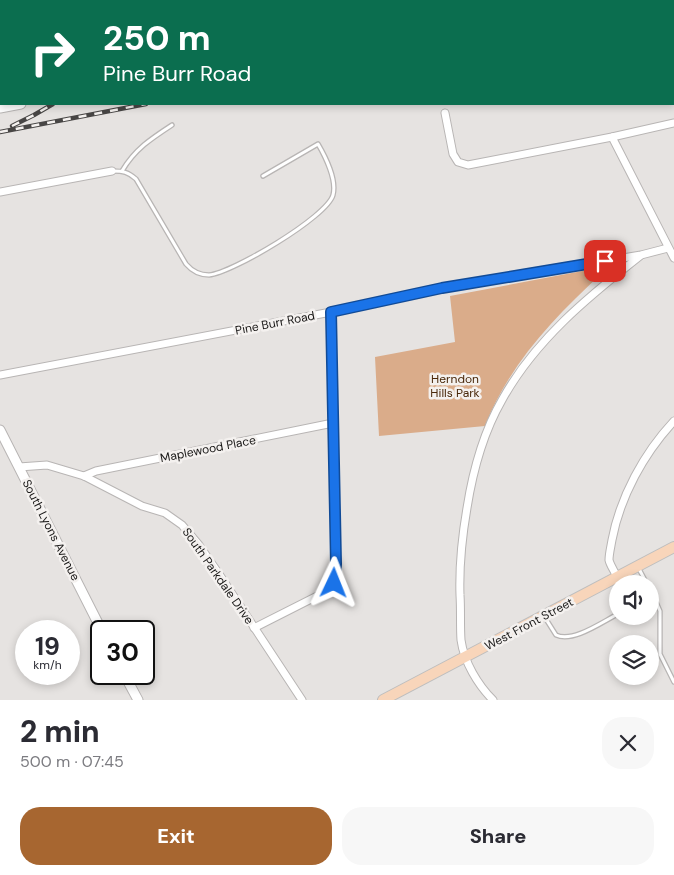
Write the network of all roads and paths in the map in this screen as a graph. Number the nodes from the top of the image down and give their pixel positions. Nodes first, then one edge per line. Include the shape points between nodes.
1 (16, 105) edge
2 (0, 108) edge
3 (445, 114) dead end
4 (674, 123) edge
5 (172, 125) dead end
6 (612, 137) junction
7 (112, 171) joint
8 (122, 171) junction
9 (263, 176) dead end
10 (0, 192) edge
11 (668, 248) junction
12 (641, 255) junction
13 (674, 258) edge
14 (331, 312) junction
15 (0, 375) edge
16 (674, 421) edge
17 (333, 424) junction
18 (0, 430) edge
19 (19, 467) junction
20 (84, 476) junction
21 (674, 547) edge
22 (638, 566) junction
23 (616, 575) edge
24 (621, 575) edge
25 (642, 575) edge
26 (609, 581) edge
27 (659, 609) edge
28 (544, 616) junction
29 (609, 619) edge
30 (96, 620) edge
31 (254, 628) junction
32 (466, 657) junction
33 (674, 682) edge
34 (130, 685) edge
35 (138, 700) edge
36 (302, 700) edge
37 (383, 700) edge
38 (493, 700) edge

1 - 2 street
3 - 6 street via 453,154 458,162 468,165
4 - 6 street
5 - 8 lane via 140,146
6 - 11 street
7 - 8 lane
7 - 10 street
8 - 9 lane via 136,178 186,264 198,273 209,275 278,243 327,206 333,194 329,164 318,144
11 - 12 street, Pine Burr Road
11 - 13 street
12 - 14 street, Pine Burr Road via 442,288
12 - 32 street via 552,332 501,401 487,430 472,478 461,548 461,640
14 - 15 street, Pine Burr Road
14 - 17 street
16 - 23 street via 644,460 621,508 609,561
17 - 20 street, Maplewood Place
17 - 31 street via 334,583 329,590
18 - 19 street, South Lyons Avenue
19 - 20 street, South Parkdale Drive via 48,465
19 - 30 street, South Lyons Avenue
20 - 31 street, South Parkdale Drive via 142,506 165,513 182,525
21 - 22 main road, West Front Street
22 - 24 main road, West Front Street
22 - 25 lane
26 - 28 main road, West Front Street
27 - 33 lane via 660,654
28 - 29 lane via 556,636 566,638
28 - 32 main road, West Front Street
31 - 36 street, South Parkdale Drive
32 - 37 main road, West Front Street
32 - 38 street via 480,685
34 - 35 street

